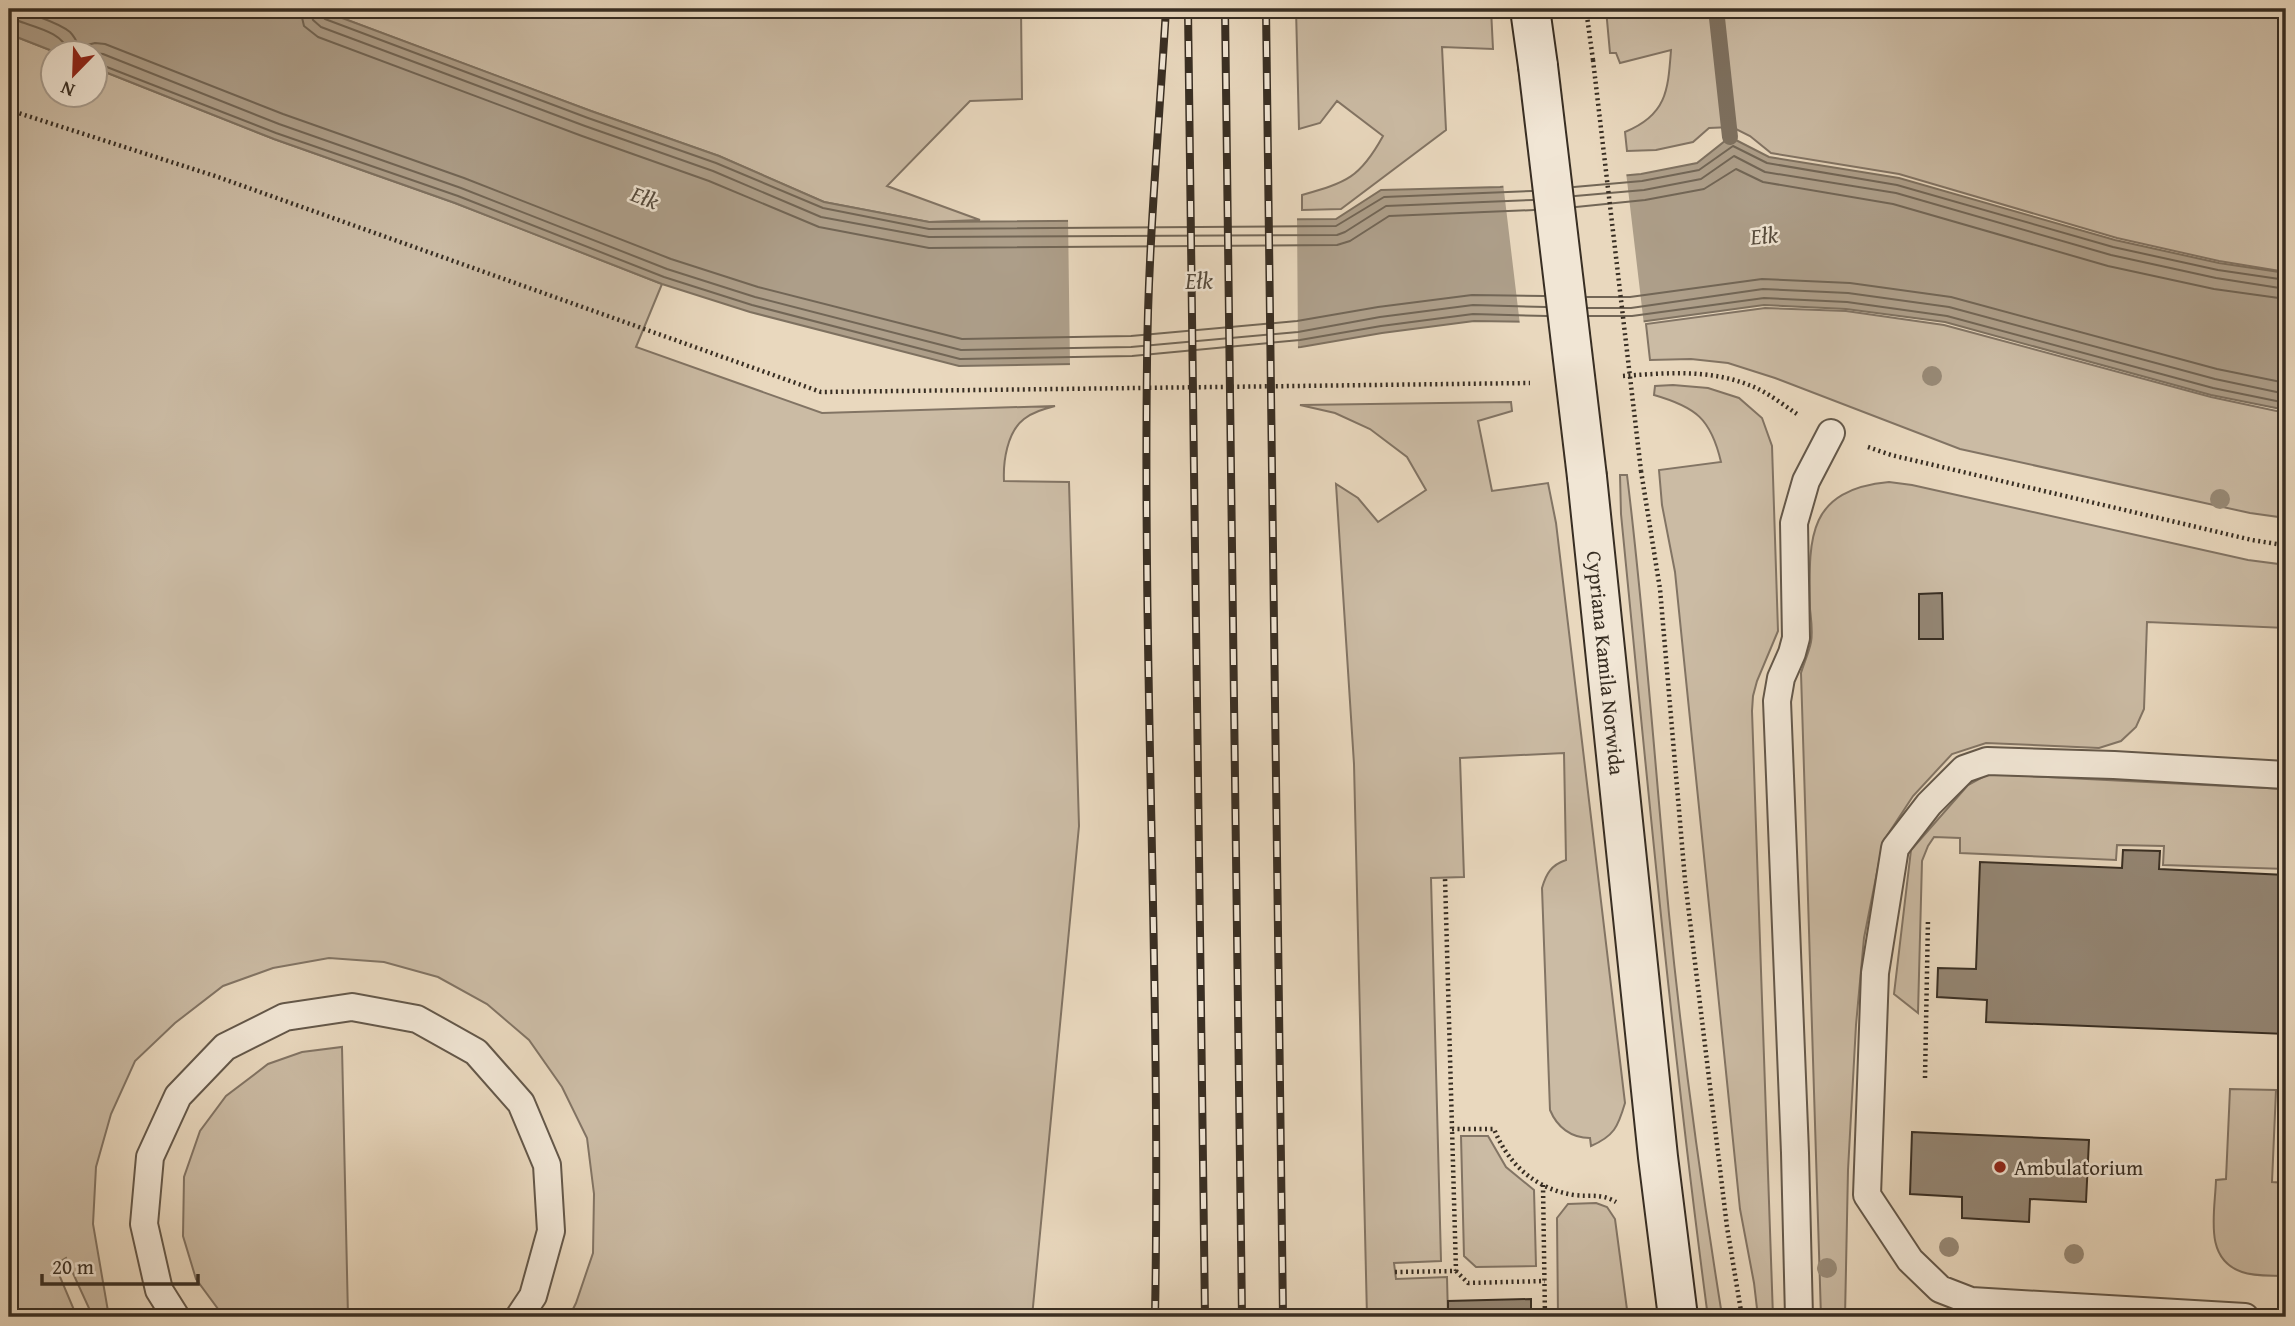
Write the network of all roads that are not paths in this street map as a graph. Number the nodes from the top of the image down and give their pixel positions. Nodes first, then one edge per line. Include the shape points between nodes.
1 (1530, 9) edge
2 (1831, 433) road end
3 (2285, 775) edge
4 (176, 1317) edge
5 (519, 1317) edge
6 (1678, 1317) edge
7 (1799, 1317) edge
8 (2245, 1317) edge

1 - 6 street, Cypriana Kamila Norwida, bridge via 1587,477
2 - 7 lane via 1806,481 1794,523 1796,638 1777,701
3 - 8 lane via 1987,761 1964,769 1895,848 1875,973 1867,1195 1910,1260 1940,1289 1971,1301
4 - 5 lane via 159,1290 144,1224 150,1157 178,1096 225,1048 285,1017 352,1007 417,1019 476,1052 521,1103 547,1165 551,1231 533,1296

